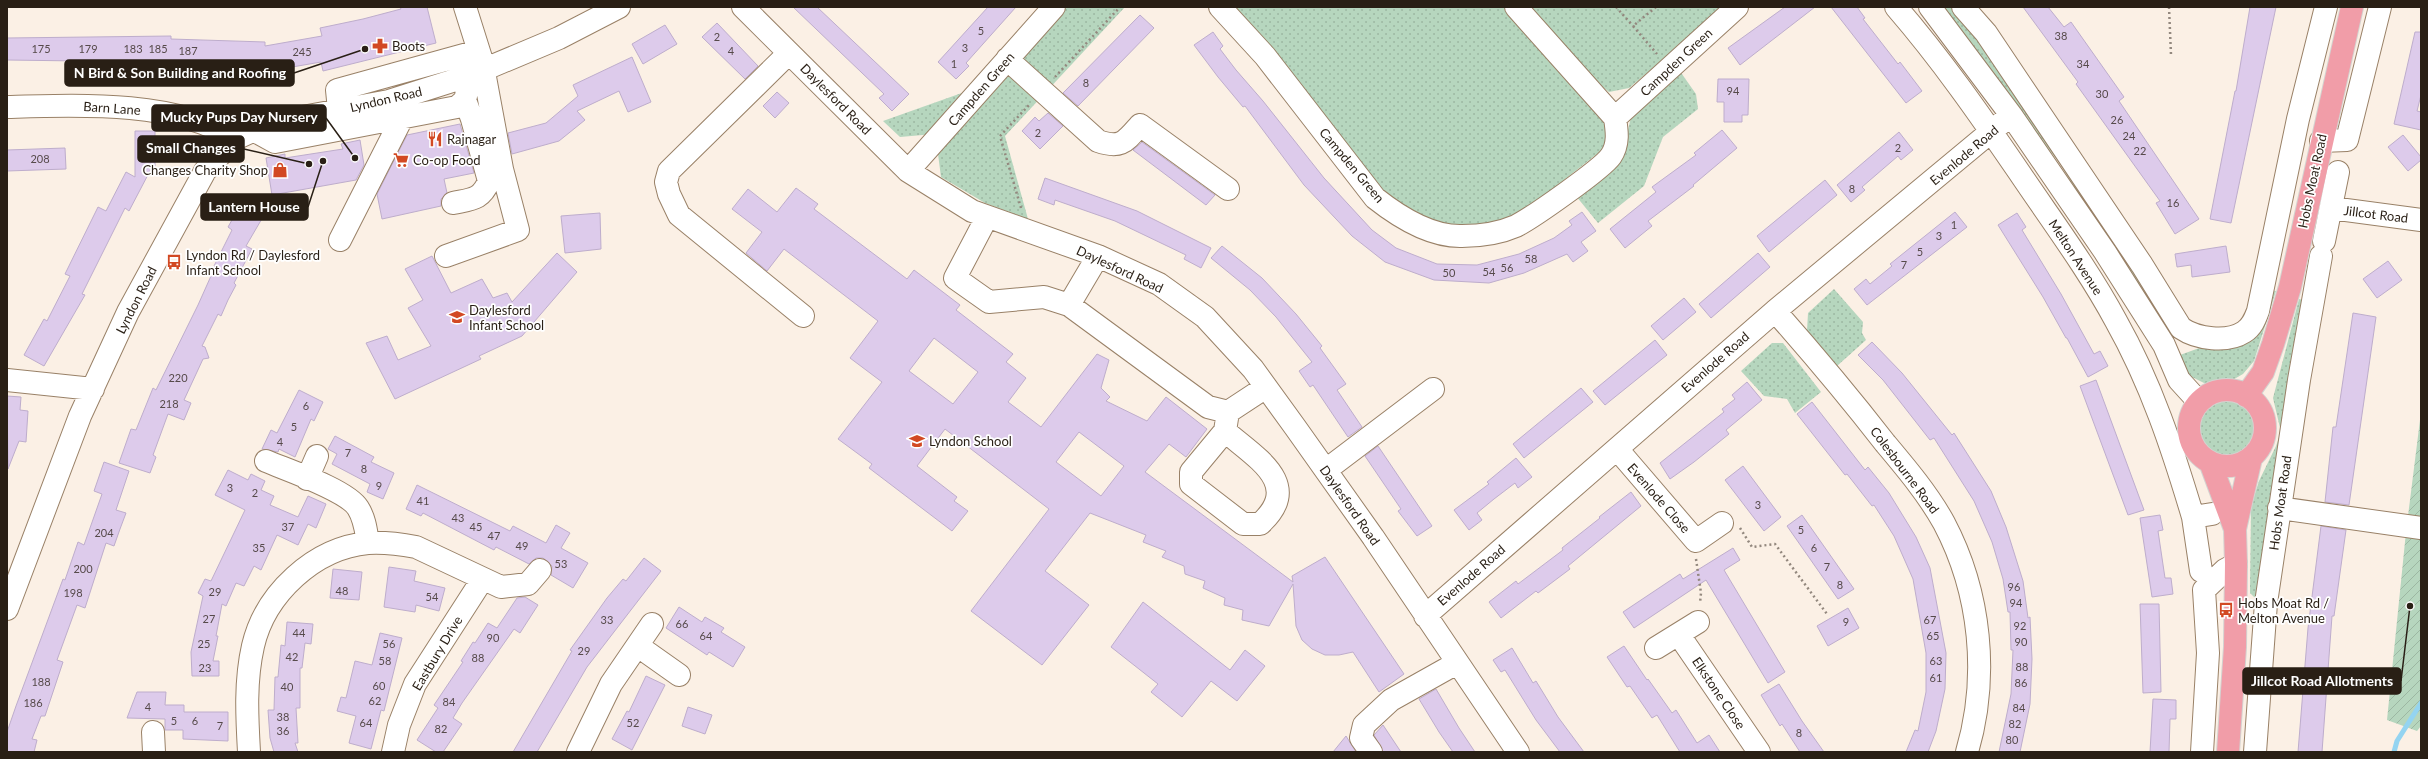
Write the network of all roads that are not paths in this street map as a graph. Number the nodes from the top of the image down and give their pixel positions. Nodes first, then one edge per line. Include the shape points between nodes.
1 (465, 7) edge
2 (619, 7) edge
3 (743, 7) edge
4 (1054, 7) edge
5 (1220, 7) edge
6 (1516, 7) edge
7 (1737, 7) edge
8 (1896, 7) edge
9 (1930, 7) edge
10 (1963, 7) edge
11 (2326, 7) edge
12 (2352, 7) edge
13 (2380, 7) edge
14 (789, 53) junction
15 (1007, 59) junction
16 (478, 65) junction
17 (465, 100) junction
18 (7, 107) edge
19 (2011, 115) junction
20 (402, 118) junction
21 (1615, 118) junction
22 (1992, 131) junction
23 (244, 134) junction
24 (2321, 141) junction
25 (908, 171) junction
26 (2338, 172) dead end
27 (1228, 189) dead end
28 (453, 203) dead end
29 (2331, 208) junction
30 (987, 217) junction
31 (2421, 220) edge
32 (340, 240) dead end
33 (446, 256) dead end
34 (1098, 256) junction
35 (1069, 305) junction
36 (1775, 311) junction
37 (803, 316) dead end
38 (2191, 335) junction
39 (2164, 345) junction
40 (7, 380) edge
41 (1266, 386) junction
42 (93, 389) junction
43 (1433, 389) dead end
44 (2246, 396) junction
45 (2200, 402) junction
46 (1227, 421) junction
47 (1616, 449) junction
48 (317, 456) dead end
49 (2251, 458) junction
50 (266, 461) dead end
51 (2210, 462) junction
52 (1326, 470) junction
53 (307, 479) junction
54 (2279, 508) junction
55 (1722, 523) road end
56 (2421, 528) edge
57 (2235, 529) junction
58 (368, 543) junction
59 (2236, 564) junction
60 (540, 570) dead end
61 (2202, 581) junction
62 (492, 584) junction
63 (7, 609) edge
64 (2235, 611) junction
65 (2265, 612) junction
66 (1425, 616) junction
67 (1698, 622) road end
68 (652, 624) dead end
69 (1679, 635) junction
70 (638, 646) junction
71 (1656, 648) dead end
72 (1457, 663) junction
73 (679, 674) dead end
74 (249, 752) edge
75 (393, 752) edge
76 (578, 752) edge
77 (1371, 752) edge
78 (1518, 752) edge
79 (1759, 752) edge
80 (1967, 752) edge
81 (2202, 752) edge
82 (2228, 752) edge
83 (2255, 752) edge

1 - 16 street
2 - 16 street via 559,38
3 - 14 street, Daylesford Road
4 - 15 street, Campden Green
5 - 21 street, Campden Green via 1265,56 1375,198 1391,211 1438,233 1468,236 1490,234 1516,226 1582,181 1611,156 1618,136
6 - 21 street
7 - 21 street, Campden Green
8 - 22 street, Melton Avenue via 1922,37
9 - 19 street, Melton Avenue
10 - 38 street via 1990,39 2142,265 2181,328
11 - 38 street, Hobs Moat Road via 2298,119 2258,311 2253,323 2245,332 2214,338
12 - 24 main road, Hobs Moat Road
13 - 24 street, Hobs Moat Road via 2347,140
14 - 25 street, Daylesford Road
14 - 37 street via 756,88 681,158 669,171 666,182 679,215
15 - 25 street, Campden Green
15 - 27 street via 1098,141 1111,145 1124,142 1140,125
16 - 17 street
16 - 23 street, Lyndon Road via 337,90 338,110 270,123
16 - 33 street via 518,230
17 - 20 street, Barn Lane via 457,107
17 - 28 street via 489,181 484,192 477,198
18 - 23 street, Barn Lane via 85,106 165,112 222,130
19 - 22 street, Evenlode Road
19 - 39 street, Melton Avenue via 2106,252
20 - 23 street, Barn Lane via 275,142
20 - 32 street
22 - 36 street, Evenlode Road
22 - 61 street, Melton Avenue via 2079,260 2116,321 2138,364 2202,516
23 - 42 street, Lyndon Road via 205,171 128,312
24 - 44 main road, Hobs Moat Road via 2288,294 2262,372
25 - 30 street, Daylesford Road
26 - 29 street, Hobs Moat Road
29 - 31 street, Jillcot Road
29 - 54 street, Hobs Moat Road
30 - 34 street, Daylesford Road
30 - 35 street via 955,278 990,302 1044,297
34 - 35 street
34 - 41 street, Daylesford Road via 1159,284 1205,317
35 - 46 street
36 - 47 street, Evenlode Road
36 - 80 street, Colesbourne Road via 1841,387 1916,481 1944,523 1963,569 1974,606 1978,641 1978,703
38 - 39 street
39 - 45 street, Melton Avenue via 2179,380
40 - 42 street
41 - 46 street
41 - 52 street, Daylesford Road
42 - 63 street, Lyndon Road via 80,416
43 - 52 street
44 - 45 main road via 2234,391 2223,391
44 - 49 main road via 2260,410 2265,426 2260,446
45 - 51 main road via 2190,418 2190,435 2196,451
46 - 46 street via 1191,472 1191,484 1243,524 1260,524 1272,513 1279,490 1272,472
47 - 55 street, Evenlode Close via 1696,541
47 - 66 street, Evenlode Road
48 - 53 street
49 - 51 main road via 2233,466 2221,466
49 - 57 main road
50 - 53 street
51 - 57 main road
52 - 66 street, Daylesford Road
53 - 58 street via 334,489 358,507 365,523
54 - 56 street
54 - 65 street, Hobs Moat Road
57 - 59 main road
58 - 62 street via 416,547
58 - 74 street via 346,548 323,558 304,570 274,598 253,646 247,697
59 - 61 street
59 - 64 main road
60 - 62 street via 528,584
61 - 81 street, Melton Avenue via 2208,653
62 - 75 street, Eastbury Drive via 415,684 399,725
64 - 65 street
64 - 82 main road
65 - 83 street, Hobs Moat Road
66 - 72 street, Daylesford Road
67 - 69 street
68 - 70 street
69 - 71 street
69 - 79 street, Elkstone Close
70 - 73 street
70 - 76 street via 612,684
72 - 77 street via 1391,700 1364,725 1361,738
72 - 78 street, Daylesford Road

